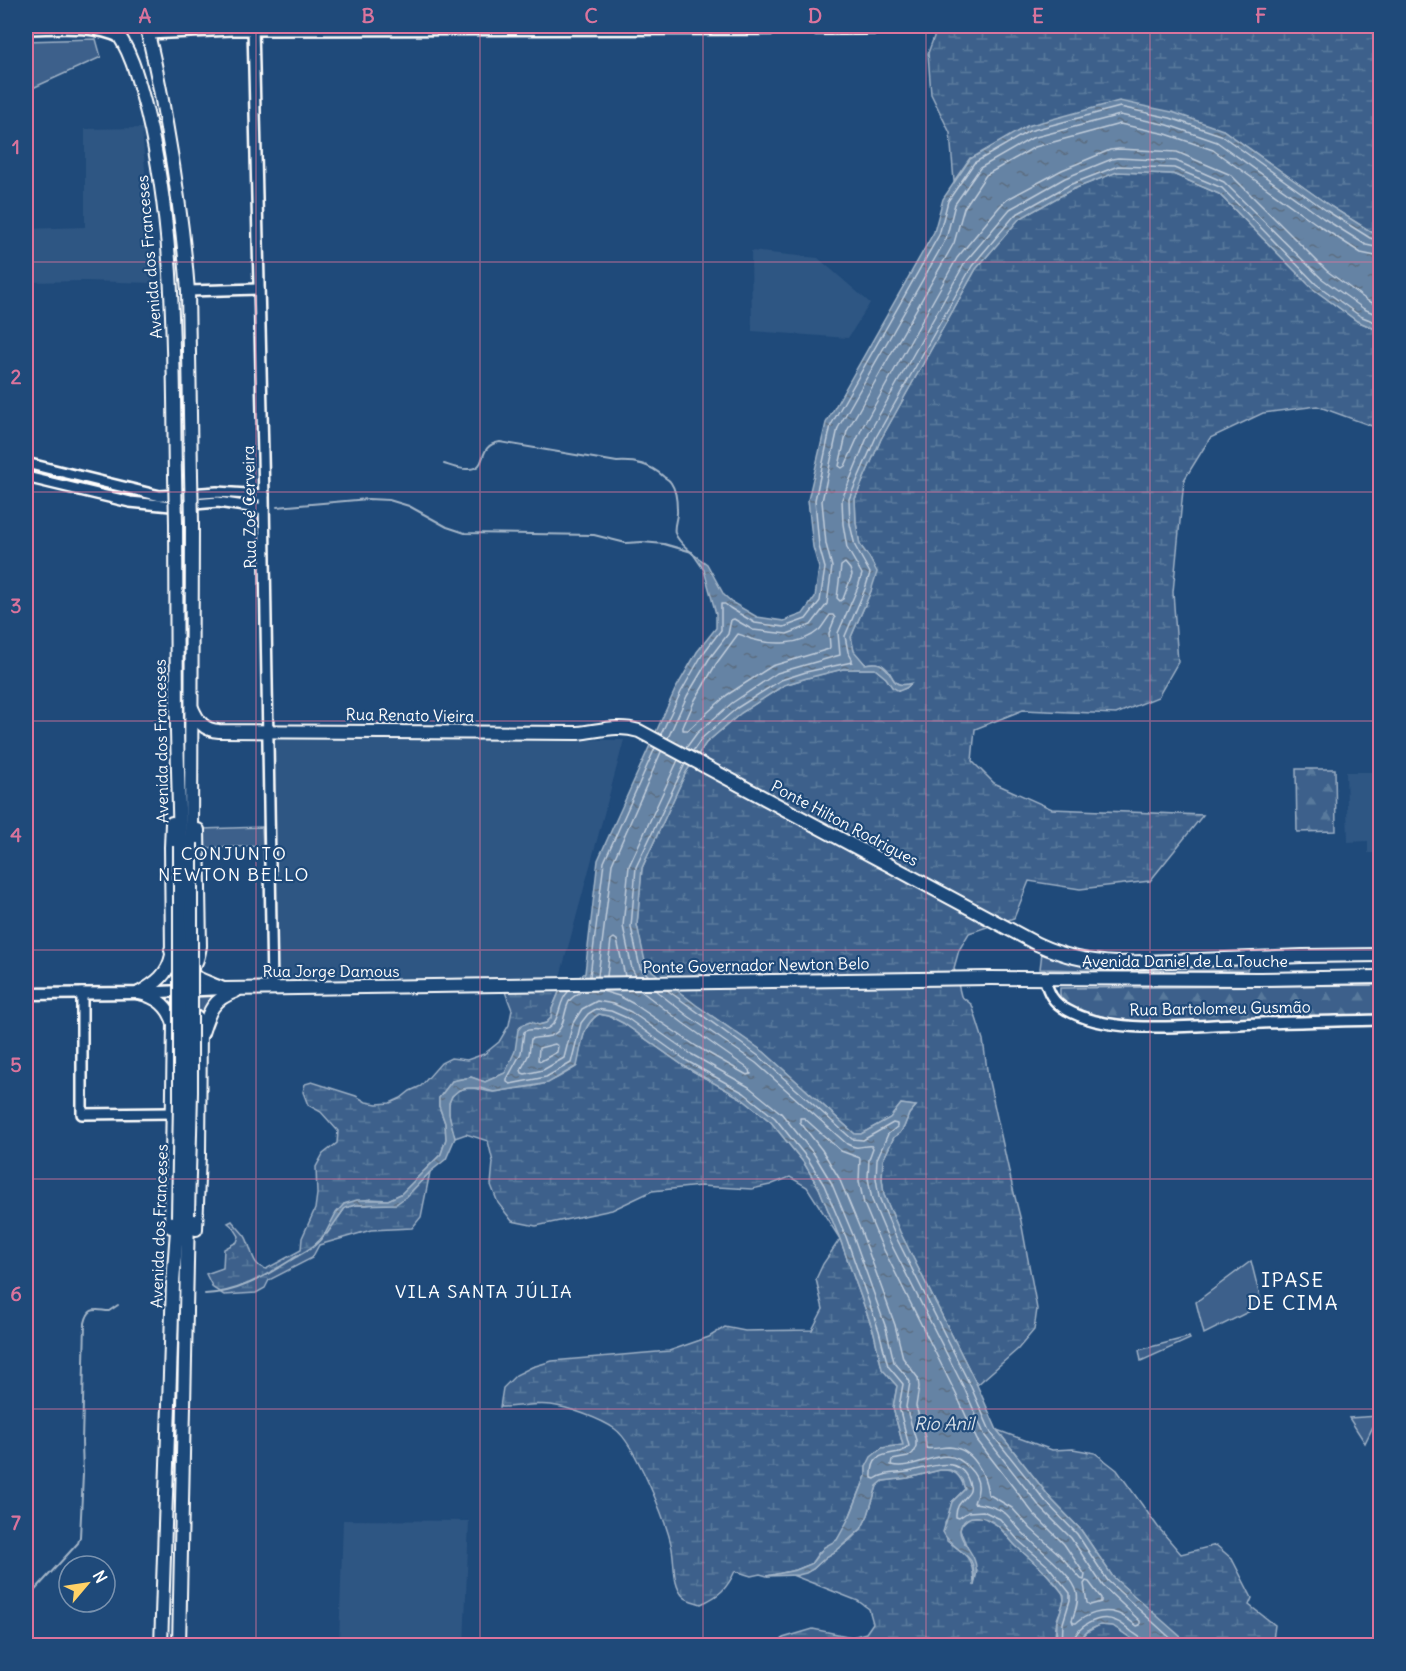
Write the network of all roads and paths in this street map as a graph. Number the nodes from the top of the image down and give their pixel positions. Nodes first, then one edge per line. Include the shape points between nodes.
1 (112, 26) edge
2 (117, 26) edge
3 (61, 27) edge
4 (874, 27) edge
5 (145, 28) edge
6 (253, 28) edge
7 (26, 29) edge
8 (122, 38) junction
9 (131, 61) junction
10 (259, 290) junction
11 (188, 291) junction
12 (26, 463) edge
13 (26, 477) edge
14 (86, 477) junction
15 (65, 486) junction
16 (264, 495) junction
17 (264, 509) junction
18 (192, 708) junction
19 (267, 730) junction
20 (639, 731) joint
21 (177, 732) junction
22 (191, 773) junction
23 (185, 844) junction
24 (1037, 944) joint
25 (171, 950) junction
26 (1380, 955) edge
27 (1304, 956) junction
28 (181, 969) junction
29 (1380, 977) edge
30 (990, 978) joint
31 (1044, 978) junction
32 (1260, 979) junction
33 (523, 985) joint
34 (272, 988) junction
35 (223, 989) junction
36 (242, 989) junction
37 (82, 993) junction
38 (139, 993) junction
39 (26, 994) edge
40 (1380, 1020) edge
41 (174, 1027) junction
42 (200, 1040) junction
43 (172, 1113) junction
44 (183, 1216) junction
45 (173, 1283) junction
46 (188, 1299) junction
47 (161, 1646) edge
48 (179, 1646) edge

1 - 8 main road, Avenida dos Franceses
2 - 9 main road
3 - 7 street
3 - 8 street
4 - 6 street
5 - 6 street
5 - 11 main road, Avenida dos Franceses via 172,160
6 - 10 street, Rua Zoé Cerveira
8 - 9 main road, Avenida dos Franceses
9 - 21 main road, Avenida dos Franceses, bridge via 155,151 167,233 174,334
10 - 11 street
10 - 16 street, Rua Zoé Cerveira
11 - 18 main road, Avenida dos Franceses, bridge
12 - 14 street
13 - 15 street
14 - 15 street via 85,486
14 - 16 street via 160,496 217,492
15 - 17 street via 146,504 218,502
16 - 17 street, Rua Zoé Cerveira
17 - 19 street, Rua Zoé Cerveira
18 - 19 main road, Rua Renato Vieira via 204,728
18 - 22 main road, Avenida dos Franceses
19 - 20 main road, Rua Renato Vieira via 578,733 621,727
19 - 34 street, Rua Zoé Cerveira
20 - 24 main road, Ponte Hilton Rodrigues
21 - 23 main road, Avenida dos Franceses
21 - 25 main road
22 - 23 main road, Avenida dos Franceses
22 - 28 main road via 198,826 200,946 194,967
23 - 44 main road, Avenida dos Franceses, bridge via 180,1101
24 - 27 main road, Avenida Daniel de La Touche via 1081,960 1116,963
25 - 28 main road
25 - 38 main road via 165,974
26 - 27 main road, Avenida Daniel de La Touche
27 - 32 main road via 1264,963 1259,969
28 - 35 main road
29 - 32 main road, Avenida Daniel de La Touche
30 - 31 main road, Avenida Daniel de La Touche
30 - 33 main road, Ponte Governador Newton Belo
31 - 32 main road, Avenida Daniel de La Touche
31 - 40 street, Rua Bartolomeu Gusmão via 1050,996 1068,1010 1118,1025 1176,1027
33 - 34 main road, Rua Jorge Damous
34 - 36 main road, Rua Jorge Damous
35 - 36 main road, Rua Jorge Damous
35 - 38 main road, Rua Jorge Damous
36 - 42 main road via 225,995 215,1004
37 - 38 main road, Rua Jorge Damous
37 - 39 main road, Rua Jorge Damous
37 - 43 street via 82,1114
38 - 41 main road via 162,1002
41 - 42 main road via 181,1016 194,1016 200,1024
41 - 43 main road
42 - 46 main road via 197,1209
43 - 45 main road
44 - 45 main road, Avenida dos Franceses
44 - 46 main road, Avenida dos Franceses
45 - 47 main road, Avenida dos Franceses
46 - 48 main road, Avenida dos Franceses

